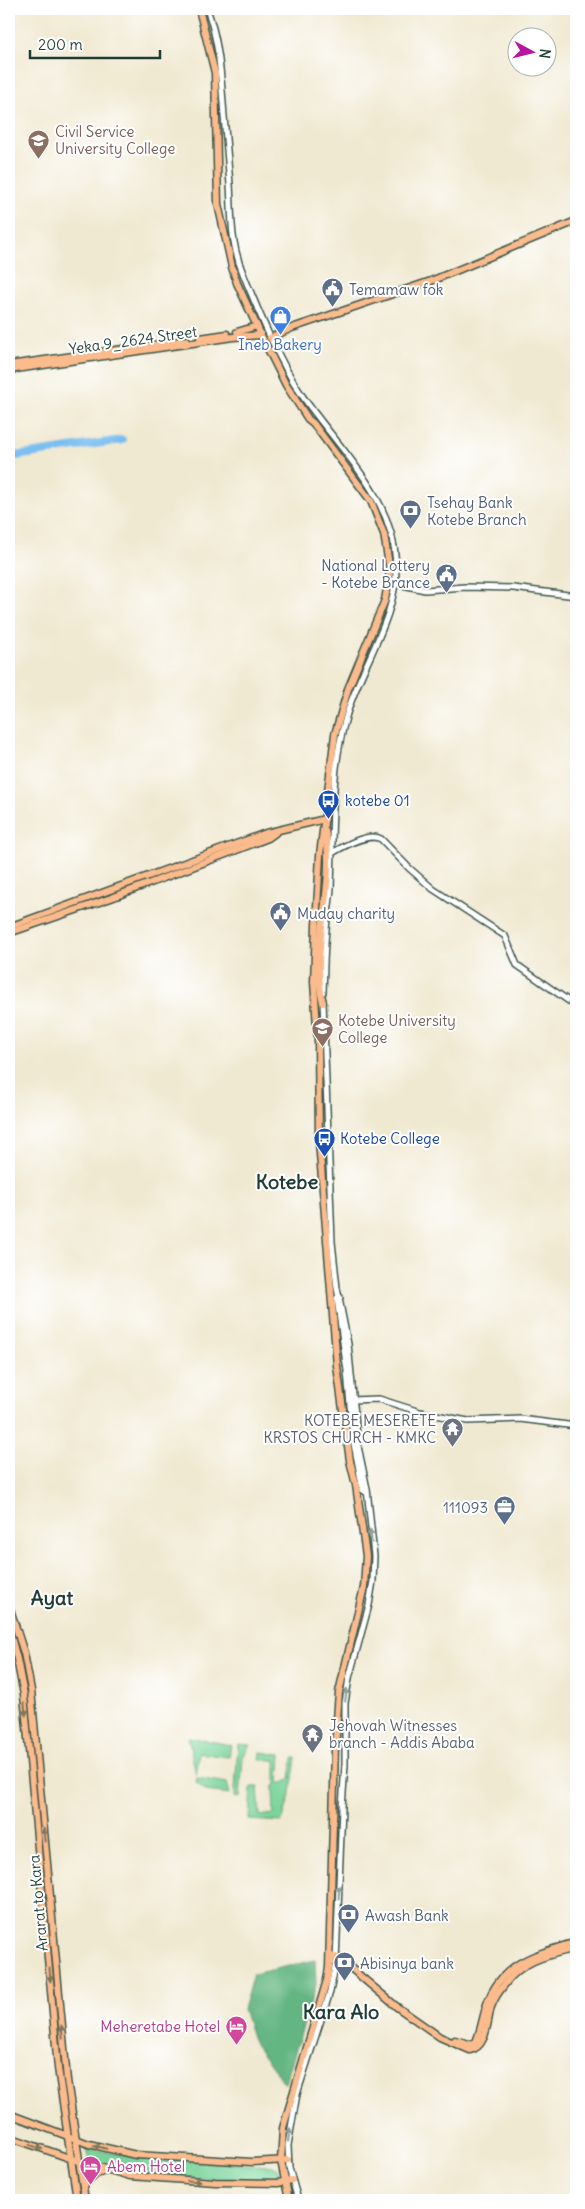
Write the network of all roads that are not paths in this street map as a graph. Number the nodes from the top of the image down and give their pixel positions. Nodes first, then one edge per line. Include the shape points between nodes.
1 (199, 9) edge
2 (206, 9) edge
3 (576, 221) edge
4 (257, 326) junction
5 (247, 333) junction
6 (261, 335) junction
7 (270, 338) junction
8 (9, 365) edge
9 (9, 370) edge
10 (392, 582) junction
11 (576, 596) edge
12 (324, 822) junction
13 (332, 842) junction
14 (343, 846) junction
15 (332, 853) junction
16 (94, 900) junction
17 (9, 927) edge
18 (9, 933) edge
19 (323, 1003) junction
20 (576, 1006) edge
21 (330, 1289) junction
22 (338, 1297) junction
23 (352, 1399) junction
24 (576, 1426) edge
25 (9, 1606) edge
26 (9, 1629) edge
27 (34, 1758) junction
28 (576, 1942) edge
29 (576, 1948) edge
30 (56, 1952) junction
31 (48, 1954) junction
32 (333, 1959) junction
33 (9, 2114) edge
34 (64, 2120) junction
35 (51, 2130) junction
36 (68, 2136) junction
37 (9, 2137) edge
38 (75, 2138) junction
39 (71, 2158) junction
40 (78, 2161) junction
41 (284, 2161) junction
42 (107, 2170) junction
43 (292, 2180) junction
44 (284, 2182) junction
45 (83, 2190) junction
46 (77, 2200) edge
47 (85, 2200) edge
48 (289, 2200) edge
49 (298, 2200) edge

1 - 4 main road via 215,73 218,204 237,283
2 - 7 street via 218,46 222,74 232,235 243,275
3 - 7 main road via 451,274
4 - 5 main road, Yeka 9_2624 Street
4 - 6 main road
5 - 6 main road, Yeka 9_2624 Street
5 - 8 main road, Yeka 9_2624 Street
5 - 9 main road, Yeka 9_2624 Street
6 - 10 main road via 304,413 378,514
7 - 10 street via 302,395 366,477 379,499 394,547
10 - 11 street via 425,590 513,588
10 - 12 main road via 343,704 332,753
10 - 13 street via 388,612 346,717 335,772
12 - 16 main road via 266,833
12 - 19 main road via 328,863 320,960
12 - 21 main road via 314,982 319,1142
13 - 14 street
13 - 15 street
14 - 15 street
14 - 20 street via 373,837 381,839 433,889 505,936 517,965
15 - 19 street
16 - 17 main road
16 - 18 main road
19 - 22 street via 330,1210
21 - 22 main road
21 - 32 main road via 344,1426 366,1556 364,1587 339,1692 335,1749
22 - 23 street
23 - 24 street via 386,1400 420,1412 468,1421 520,1419
32 -> 23 street via 345,1764 346,1692 369,1605 374,1556
25 - 27 main road, Ararat to Kara via 29,1676
26 -> 27 main road, Ararat to Kara via 22,1680
30 -> 27 main road, Ararat to Kara
27 - 31 main road, Ararat to Kara
28 - 32 main road via 531,1956 506,1974 490,1996 473,2045 441,2033 399,2003 353,1963
29 - 32 main road via 533,1960 510,1977 495,1998 480,2044 474,2050 440,2037 397,2007 351,1968
30 - 31 main road
38 -> 30 main road, Ararat to Kara
31 -> 34 main road, Ararat to Kara
32 - 41 main road via 285,2118
33 - 35 main road
34 - 35 main road
34 - 36 main road, Ararat to Kara
35 - 36 main road
36 - 38 main road
36 - 39 main road, Ararat to Kara
37 -> 39 main road
38 - 40 main road, Ararat to Kara
41 -> 38 main road via 136,2155
39 - 40 main road
39 - 46 main road, Ararat to Kara
40 - 42 main road
40 - 45 main road, Ararat to Kara
41 - 43 street
41 - 44 main road
42 -> 44 main road via 151,2179
42 - 45 main road via 88,2180
43 - 44 main road
43 - 49 street
44 - 48 main road
45 - 47 main road, Ararat to Kara

